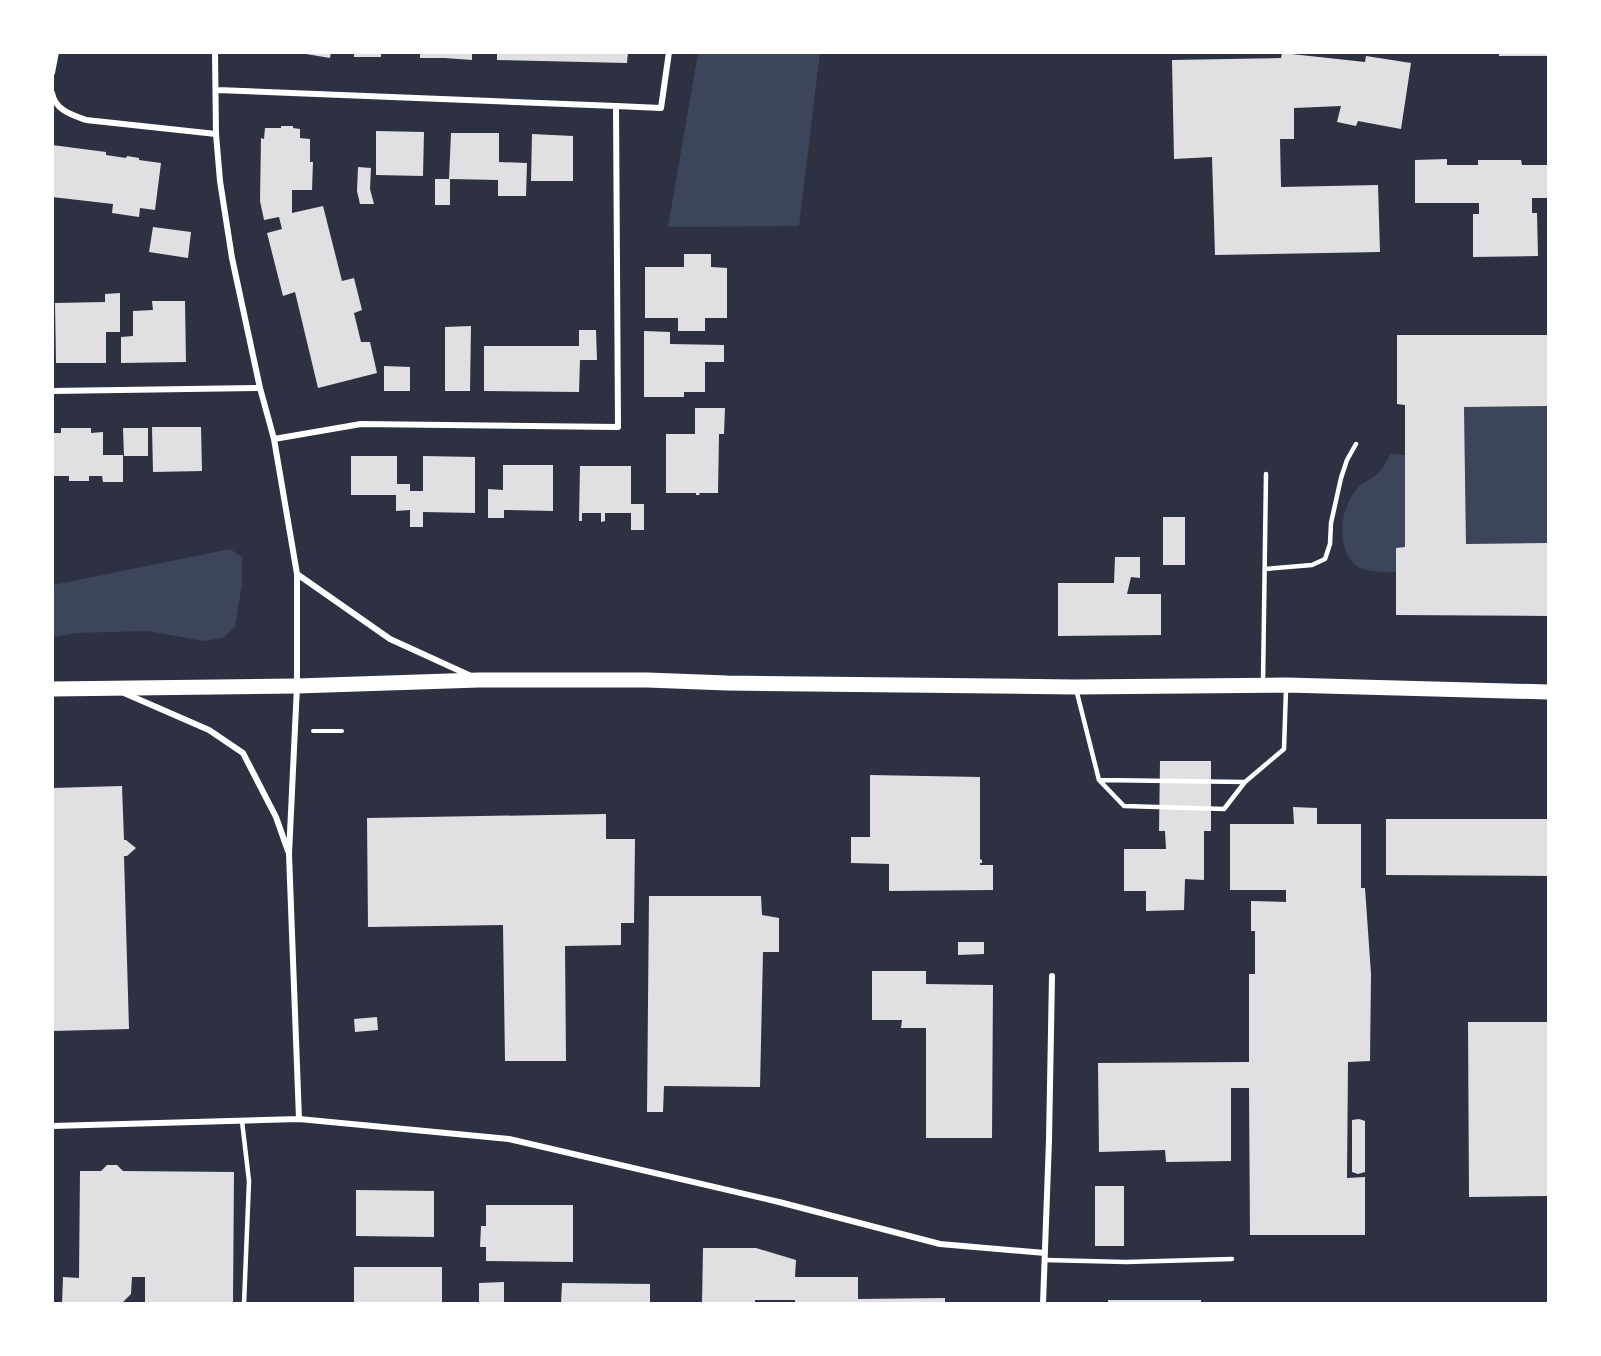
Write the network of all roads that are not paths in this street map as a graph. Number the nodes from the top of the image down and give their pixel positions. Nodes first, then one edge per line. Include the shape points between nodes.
1 (56, 52) edge
2 (215, 52) edge
3 (669, 52) edge
4 (52, 73) edge
5 (217, 90) junction
6 (52, 93) edge
7 (616, 106) junction
8 (216, 134) junction
9 (260, 388) junction
10 (52, 391) edge
11 (274, 440) junction
12 (1356, 444) dead end
13 (1266, 474) dead end
14 (1265, 569) junction
15 (297, 574) junction
16 (480, 680) junction
17 (1263, 685) junction
18 (297, 686) junction
19 (1286, 686) junction
20 (1075, 687) junction
21 (52, 689) edge
22 (115, 689) junction
23 (1548, 692) edge
24 (1099, 780) junction
25 (1245, 782) junction
26 (289, 854) junction
27 (1052, 976) dead end
28 (299, 1119) junction
29 (242, 1121) junction
30 (52, 1126) edge
31 (1045, 1256) junction
32 (1232, 1259) dead end
33 (244, 1304) edge
34 (1043, 1304) edge

1 - 4 street
2 - 5 street
3 - 7 street via 661,108
5 - 7 street
5 - 8 street
6 - 8 street via 68,114 86,120
7 - 11 street via 618,427 361,424
8 - 9 street via 232,258
9 - 10 street
9 - 11 street
11 - 15 street
12 - 14 lane via 1341,478 1325,559 1312,565
13 - 14 lane
14 - 17 lane
15 - 16 street via 390,639
15 - 18 street
16 - 18 main road
16 - 20 main road
17 - 19 main road
17 - 20 main road
18 - 22 main road
18 - 26 street
19 - 23 main road
19 - 25 lane via 1284,749
20 - 24 lane
21 - 22 main road
22 - 26 street via 208,730 243,753 276,817
24 - 25 lane
24 - 25 lane via 1124,806 1224,809
26 - 28 street
27 - 31 street
28 - 29 street
28 - 31 street via 509,1139 940,1244
29 - 30 street
29 - 33 lane via 249,1181
31 - 32 lane via 1126,1262
31 - 34 street

